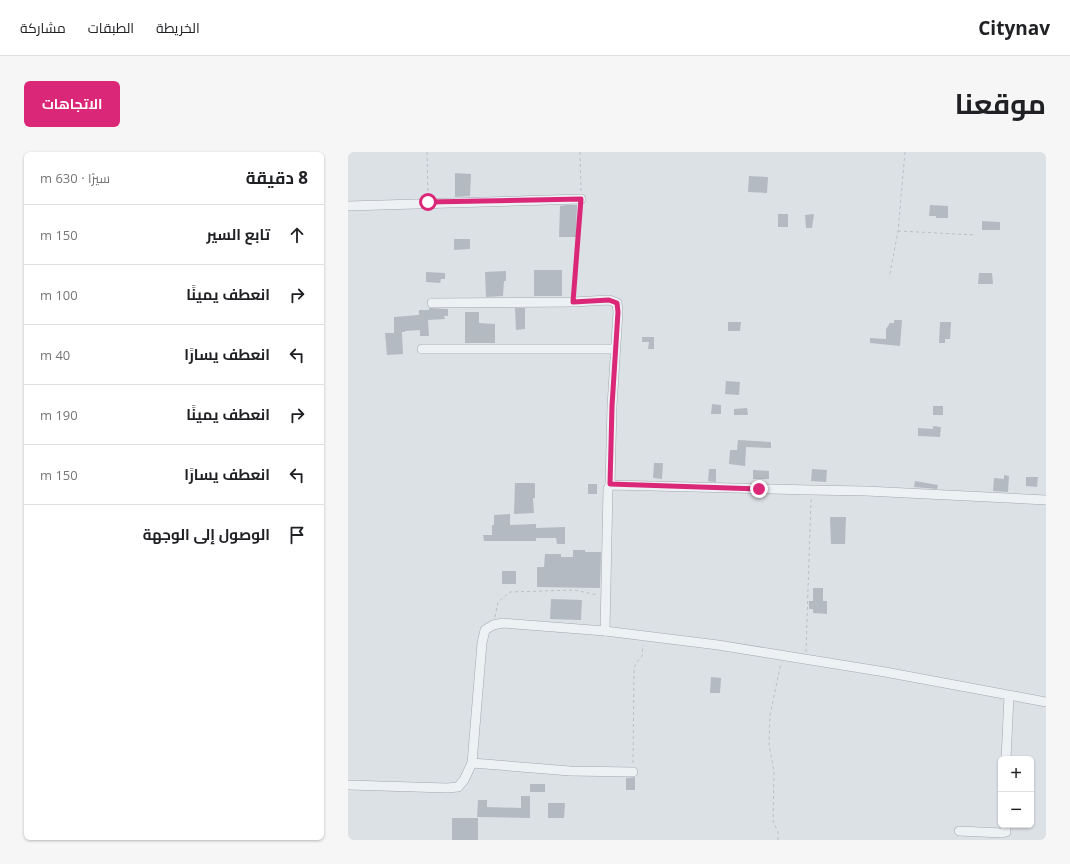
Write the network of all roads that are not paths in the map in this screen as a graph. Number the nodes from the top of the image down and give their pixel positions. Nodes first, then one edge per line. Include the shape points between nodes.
1 (581, 199) road end
2 (348, 206) edge
3 (432, 303) dead end
4 (422, 349) dead end
5 (615, 349) junction
6 (610, 484) junction
7 (1046, 500) edge
8 (605, 631) junction
9 (1009, 696) junction
10 (1046, 702) edge
11 (1006, 756) edge
12 (472, 763) junction
13 (633, 772) road end
14 (348, 785) edge
15 (1006, 828) edge
16 (959, 831) dead end

1 - 2 street
3 - 5 street via 609,300 617,303
4 - 5 street
5 - 6 street
6 - 7 street via 866,491
6 - 8 street
8 - 9 street via 782,655 893,673
8 - 12 street via 521,623 493,625 485,630
9 - 10 street
9 - 11 street
12 - 13 street via 570,771
12 - 14 street via 458,787
15 - 16 street via 1006,832 1002,833

